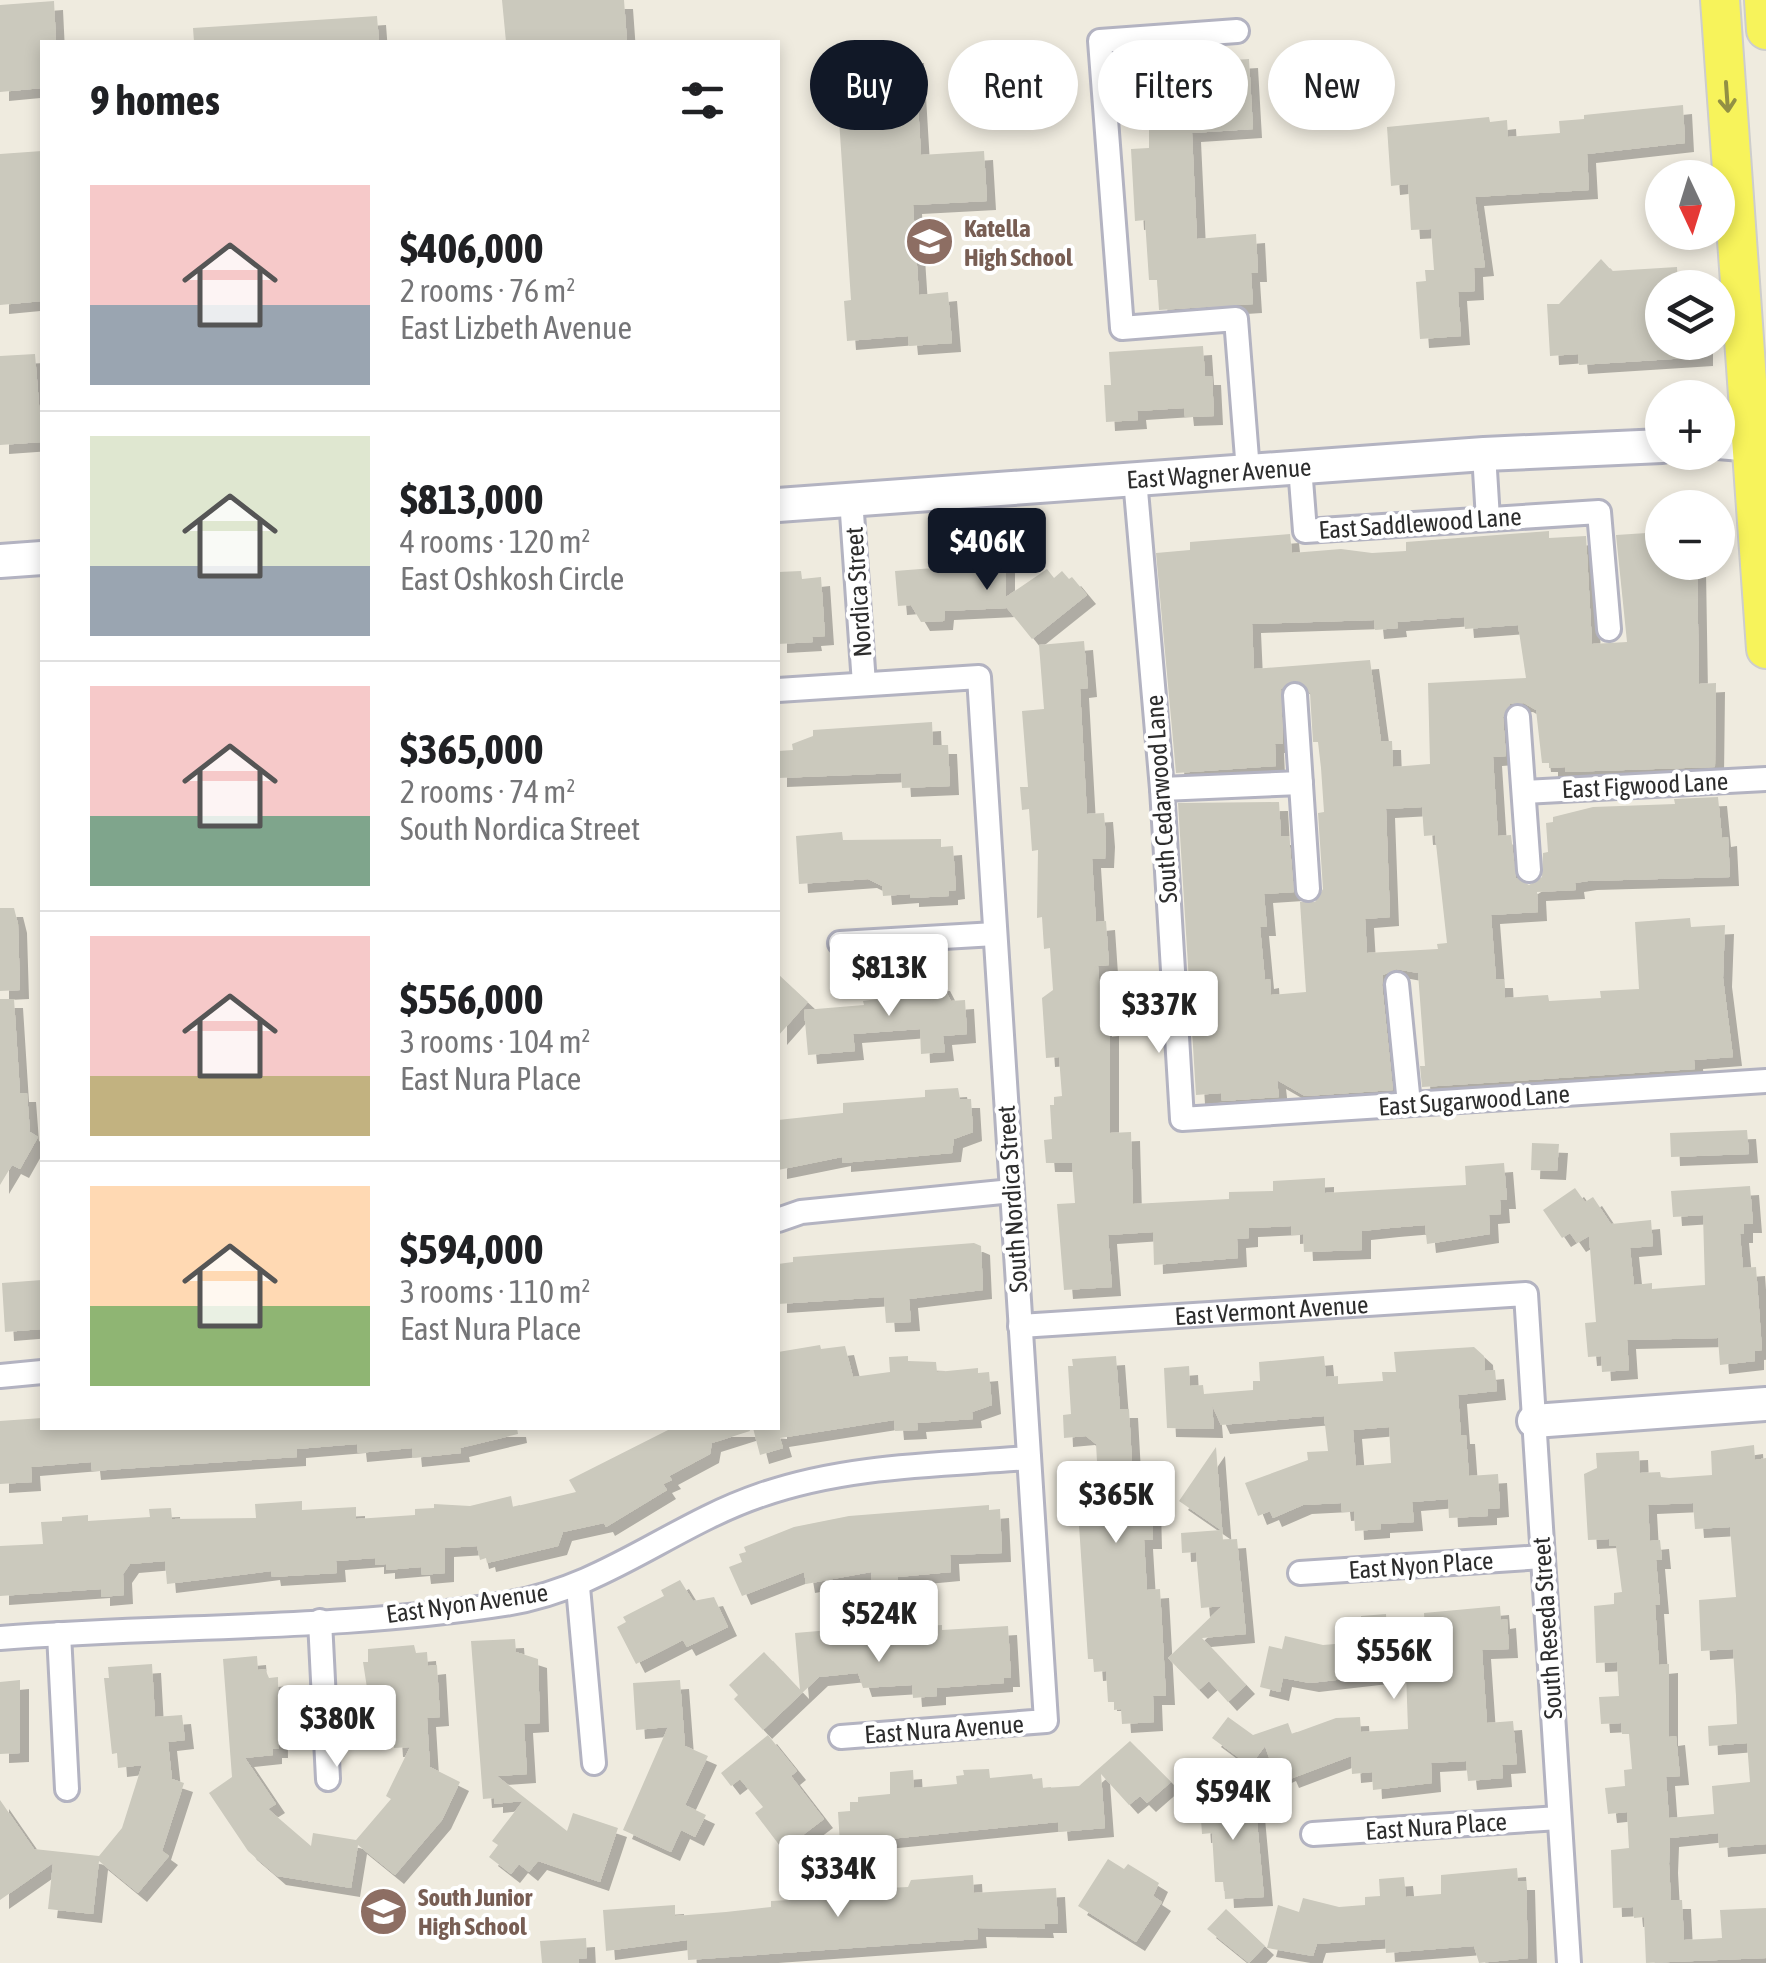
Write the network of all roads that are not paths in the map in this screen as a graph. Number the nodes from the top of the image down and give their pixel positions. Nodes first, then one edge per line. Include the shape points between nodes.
1 (1720, 0) edge
2 (1764, 0) edge
3 (1766, 30) edge
4 (1237, 31) dead end
5 (1744, 444) edge
6 (1645, 447) edge
7 (1484, 454) junction
8 (1300, 467) junction
9 (1248, 471) junction
10 (1134, 479) junction
11 (851, 500) junction
12 (780, 505) edge
13 (1488, 519) junction
14 (40, 558) edge
15 (0, 561) edge
16 (1609, 630) dead end
17 (1766, 649) edge
18 (864, 684) junction
19 (780, 690) edge
20 (1294, 694) dead end
21 (1518, 718) dead end
22 (1766, 779) edge
23 (1301, 783) junction
24 (1162, 788) junction
25 (1524, 792) junction
26 (1529, 870) dead end
27 (1308, 889) dead end
28 (995, 934) junction
29 (840, 944) dead end
30 (1397, 984) dead end
31 (1766, 1081) edge
32 (1409, 1104) junction
33 (1182, 1119) joint
34 (1012, 1191) junction
35 (780, 1219) edge
36 (1526, 1294) joint
37 (1020, 1326) junction
38 (40, 1372) edge
39 (0, 1376) edge
40 (1766, 1404) edge
41 (1534, 1422) junction
42 (1029, 1458) junction
43 (1543, 1557) junction
44 (1300, 1573) dead end
45 (578, 1586) junction
46 (320, 1621) junction
47 (59, 1634) junction
48 (0, 1638) edge
49 (1046, 1722) joint
50 (841, 1737) dead end
51 (594, 1763) dead end
52 (328, 1779) dead end
53 (67, 1789) dead end
54 (1559, 1818) junction
55 (1313, 1834) dead end
56 (1569, 1963) edge

1 -> 5 main road
2 - 3 main road
4 - 9 street via 1100,41 1122,328 1236,320
5 - 17 main road
6 - 7 street, East Wagner Avenue
7 - 8 street, East Wagner Avenue
7 - 13 street
8 - 9 street, East Wagner Avenue
8 - 13 street, East Saddlewood Lane via 1305,531
9 - 10 street, East Wagner Avenue
10 - 11 street, East Wagner Avenue
10 - 24 street, South Cedarwood Lane
11 - 12 street, East Wagner Avenue
11 - 18 street, Nordica Street
13 - 16 street, East Saddlewood Lane via 1600,512
14 - 15 street
18 - 19 street
18 - 28 street, South Nordica Street via 979,677
20 - 23 street
21 - 25 street
22 - 25 street, East Figwood Lane
23 - 24 street
23 - 27 street
24 - 33 street, South Cedarwood Lane
25 - 26 street
28 - 29 street
28 - 34 street, South Nordica Street
30 - 32 street
31 - 32 street, East Sugarwood Lane
32 - 33 street, East Sugarwood Lane
34 - 35 street
34 - 37 street, South Nordica Street
36 - 37 street, East Vermont Avenue
36 - 41 street, South Reseda Street
37 - 42 street, South Nordica Street
38 - 39 street
40 - 41 street
41 - 43 street, South Reseda Street
42 - 45 street, East Nyon Avenue via 840,1472 758,1496
42 - 49 street, South Nordica Street
43 - 44 street, East Nyon Place
43 - 54 street, South Reseda Street
45 - 46 street, East Nyon Avenue via 505,1604
45 - 51 street
46 - 47 street, East Nyon Avenue
46 - 52 street
47 - 48 street, East Nyon Avenue
47 - 53 street
49 - 50 street, East Nura Avenue
54 - 55 street, East Nura Place
54 - 56 street, South Reseda Street

